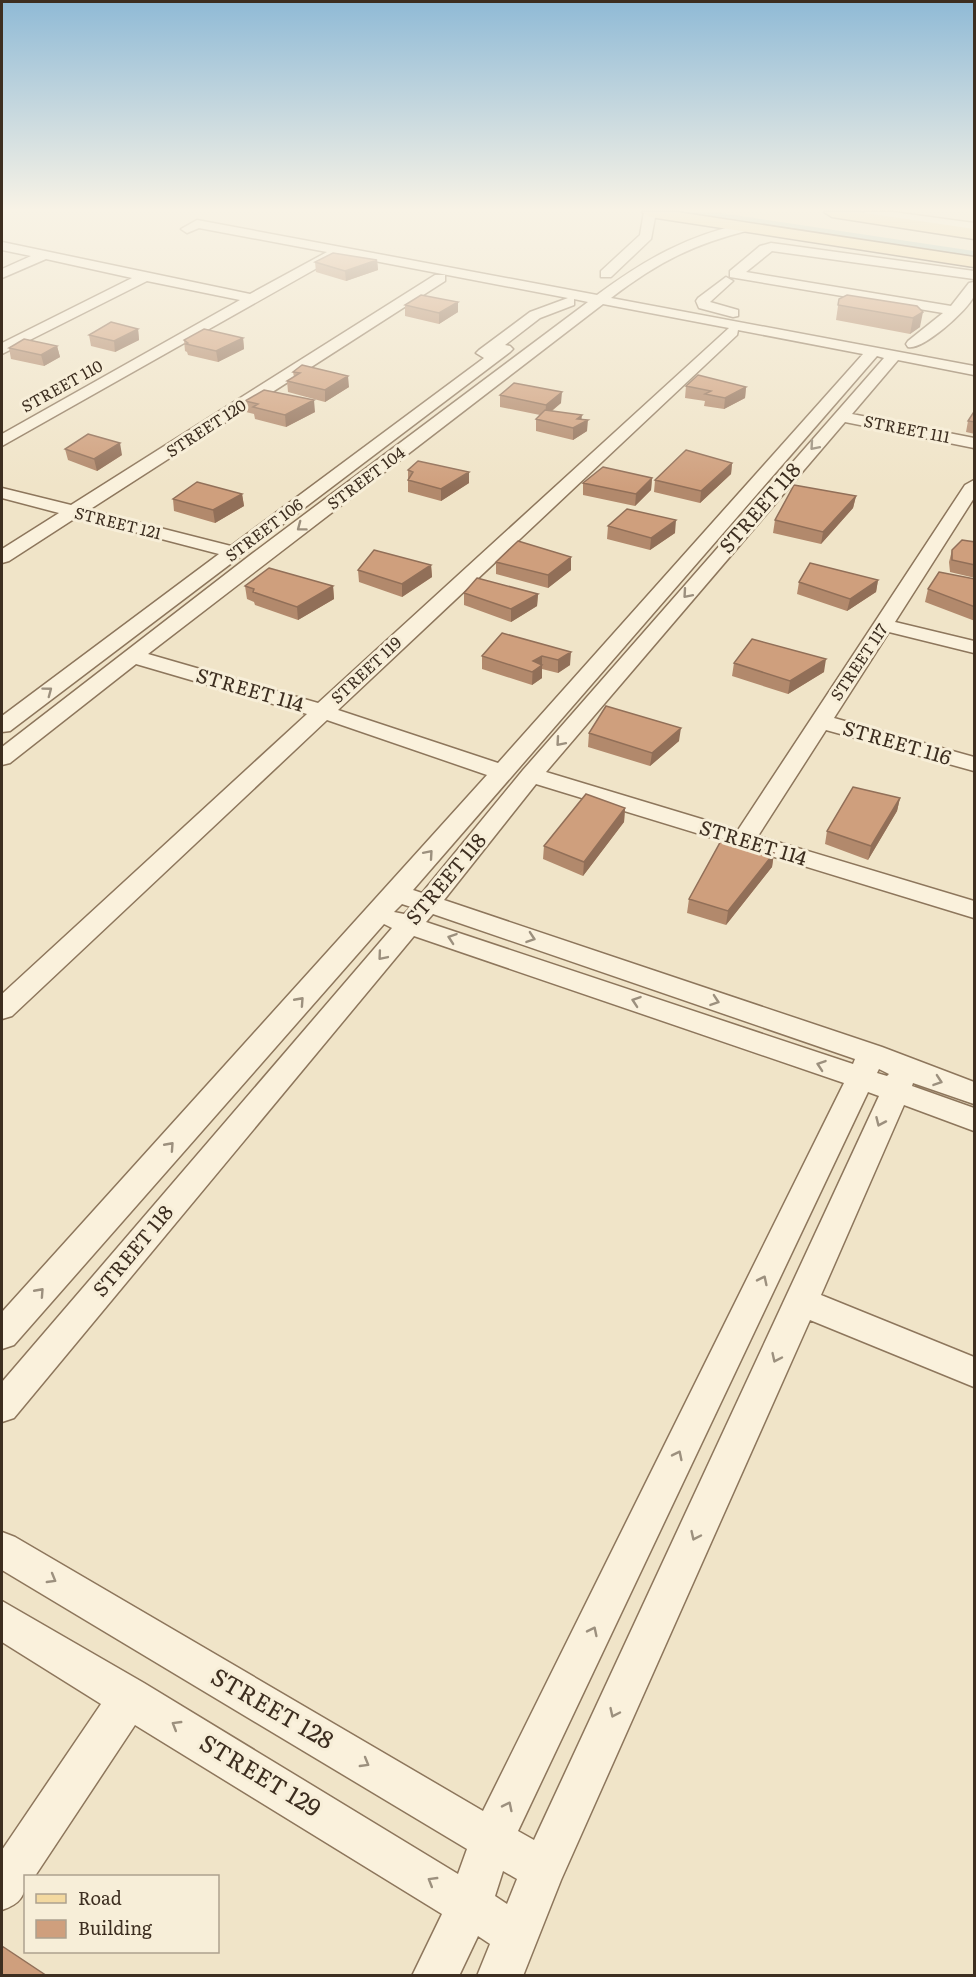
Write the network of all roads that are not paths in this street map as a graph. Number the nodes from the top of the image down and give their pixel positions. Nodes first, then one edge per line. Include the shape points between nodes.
1 (90, 304) edge
2 (244, 304) edge
3 (399, 304) edge
4 (573, 304) edge
5 (585, 304) edge
6 (600, 304) edge
7 (604, 304) edge
8 (704, 304) edge
9 (892, 304) edge
10 (959, 304) edge
11 (950, 314) junction
12 (732, 332) junction
13 (499, 348) junction
14 (2, 349) edge
15 (887, 354) junction
16 (975, 356) edge
17 (533, 358) junction
18 (975, 370) edge
19 (975, 378) edge
20 (424, 409) junction
21 (451, 414) junction
22 (840, 416) junction
23 (2, 441) edge
24 (975, 443) edge
25 (366, 485) junction
26 (975, 485) edge
27 (2, 493) edge
28 (74, 512) junction
29 (227, 550) junction
30 (2, 557) edge
31 (884, 625) junction
32 (975, 647) edge
33 (142, 659) junction
34 (76, 661) junction
35 (2, 707) edge
36 (321, 711) junction
37 (819, 721) junction
38 (2, 726) edge
39 (2, 758) edge
40 (975, 764) edge
41 (501, 772) junction
42 (2, 775) edge
43 (531, 775) junction
44 (744, 840) junction
45 (396, 892) junction
46 (428, 903) junction
47 (975, 910) edge
48 (378, 914) junction
49 (408, 925) junction
50 (2, 1009) edge
51 (883, 1073) junction
52 (975, 1093) edge
53 (975, 1120) edge
54 (802, 1302) junction
55 (2, 1335) edge
56 (975, 1372) edge
57 (2, 1407) edge
58 (2, 1550) edge
59 (2, 1620) edge
60 (130, 1697) junction
61 (492, 1838) junction
62 (543, 1870) junction
63 (2, 1888) edge
64 (470, 1904) junction
65 (517, 1935) junction
66 (435, 1976) edge
67 (500, 1976) edge

1 - 14 street
2 - 23 street, STREET 110
3 - 28 street, STREET 120
4 - 13 street via 535,315
5 - 17 street via 588,321
6 - 12 street
7 - 15 street
8 - 15 street
9 - 11 street
10 - 11 street
11 - 15 street
12 - 15 street
12 - 36 street, STREET 119
13 - 20 street, STREET 106
13 - 29 street
15 - 16 street
15 - 18 street
15 - 19 street
15 - 22 street, STREET 118
15 - 41 street
17 - 21 street, STREET 104
17 - 25 street
20 - 21 street
20 - 29 street, STREET 106
21 - 25 street, STREET 104
22 - 24 street, STREET 111
22 -> 43 street, STREET 118
25 - 33 street
26 - 31 street, STREET 117
27 - 28 street, STREET 121
28 - 29 street, STREET 121
28 - 30 street, STREET 120
29 - 34 street
31 - 32 street
31 - 37 street, STREET 117
33 - 36 street, STREET 114
33 - 39 street
33 - 42 street
34 - 35 street
38 -> 34 street
36 - 41 street, STREET 114
36 - 50 street, STREET 119
37 - 40 street, STREET 116
37 - 44 street, STREET 117
45 -> 41 street
43 - 44 street, STREET 114
43 - 46 street, STREET 118
44 - 47 street, STREET 114
45 - 46 street
45 - 48 street
46 - 49 street, STREET 118
46 -> 51 street
48 - 49 street
55 -> 48 street
51 -> 49 street
49 -> 57 street, STREET 118
51 -> 52 street
51 - 53 street
51 -> 54 street
61 -> 51 street
54 - 56 street
54 -> 62 street
58 -> 61 street, STREET 128
59 - 60 street, STREET 129
60 - 63 street
64 -> 60 street, STREET 129
61 - 62 street, STREET 128
61 - 64 street
62 - 65 street
64 - 65 street, STREET 129
64 - 66 street
65 - 67 street

